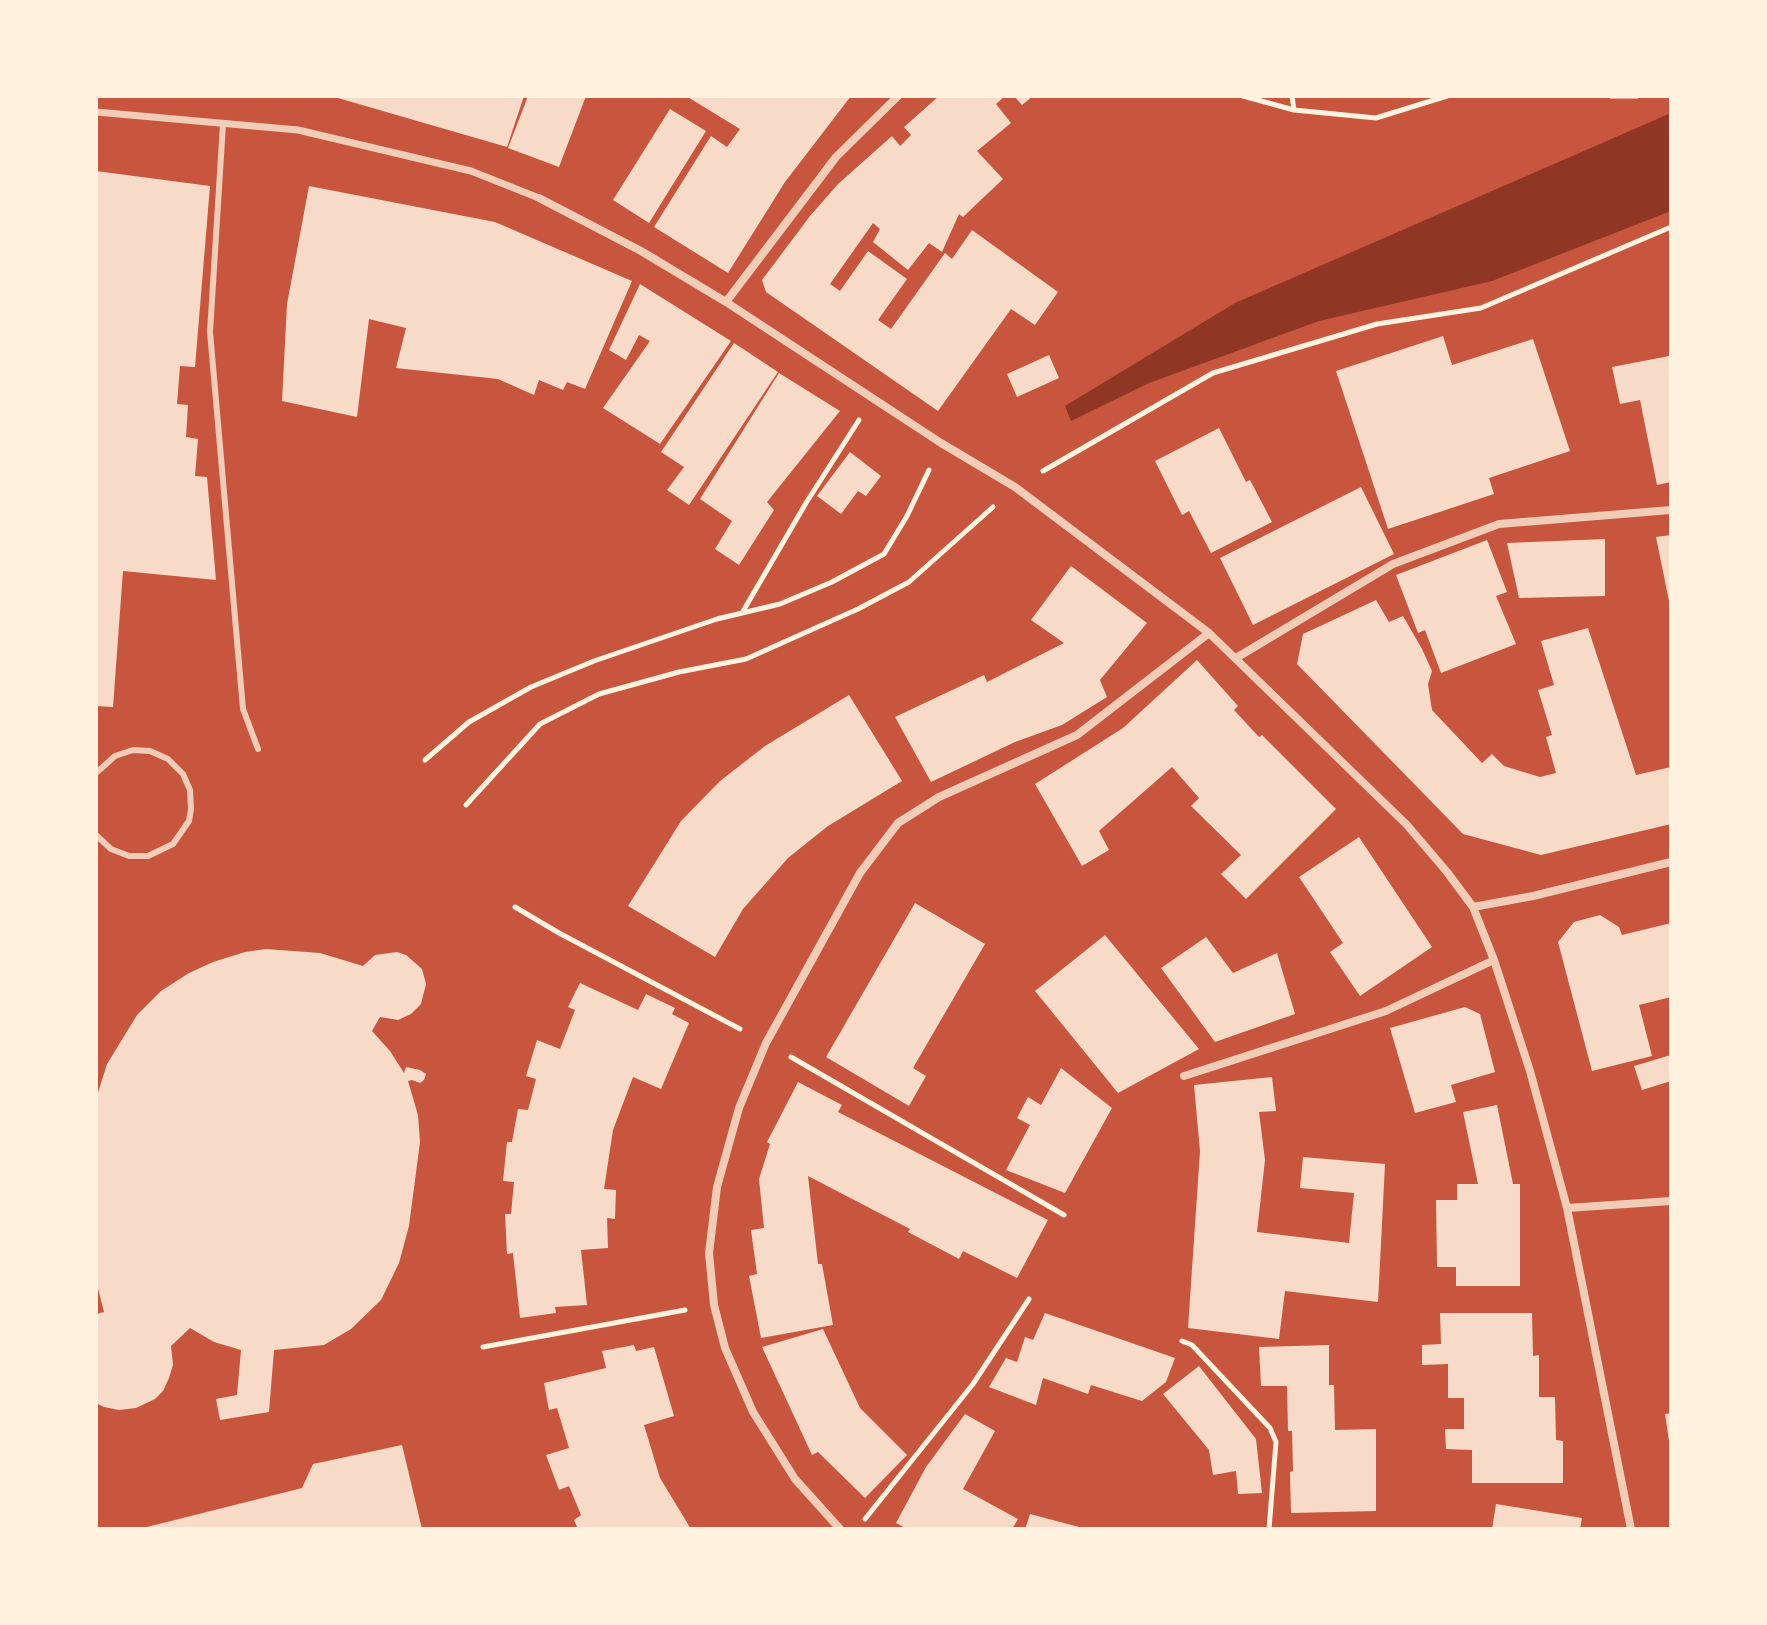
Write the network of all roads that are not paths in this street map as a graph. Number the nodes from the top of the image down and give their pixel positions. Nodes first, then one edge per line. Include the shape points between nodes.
1 (898, 96) edge
2 (96, 112) edge
3 (223, 124) junction
4 (539, 198) joint
5 (726, 302) junction
6 (1671, 510) edge
7 (1209, 633) junction
8 (1236, 658) junction
9 (258, 749) dead end
10 (97, 769) edge
11 (96, 835) edge
12 (1671, 862) edge
13 (1473, 907) junction
14 (1494, 960) junction
15 (1184, 1076) dead end
16 (1671, 1201) edge
17 (1567, 1208) junction
18 (840, 1529) edge
19 (1631, 1529) edge

1 - 5 street via 836,157
2 - 3 street
3 - 4 street via 298,130 456,167
3 - 9 lane via 210,332 243,709
4 - 5 street
5 - 7 street via 1015,487
6 - 8 street via 1499,524 1393,564
7 - 8 street
7 - 18 street via 1077,735 939,797 898,823 860,873 766,1043 739,1108 717,1187 709,1253 714,1305 725,1348 753,1412 795,1479
8 - 13 street via 1407,825
10 - 11 lane via 115,756 150,751 183,774 191,809 173,844 148,856 111,849
12 - 13 street
13 - 14 street
14 - 15 street via 1386,1011
14 - 17 street
16 - 17 street
17 - 19 street

